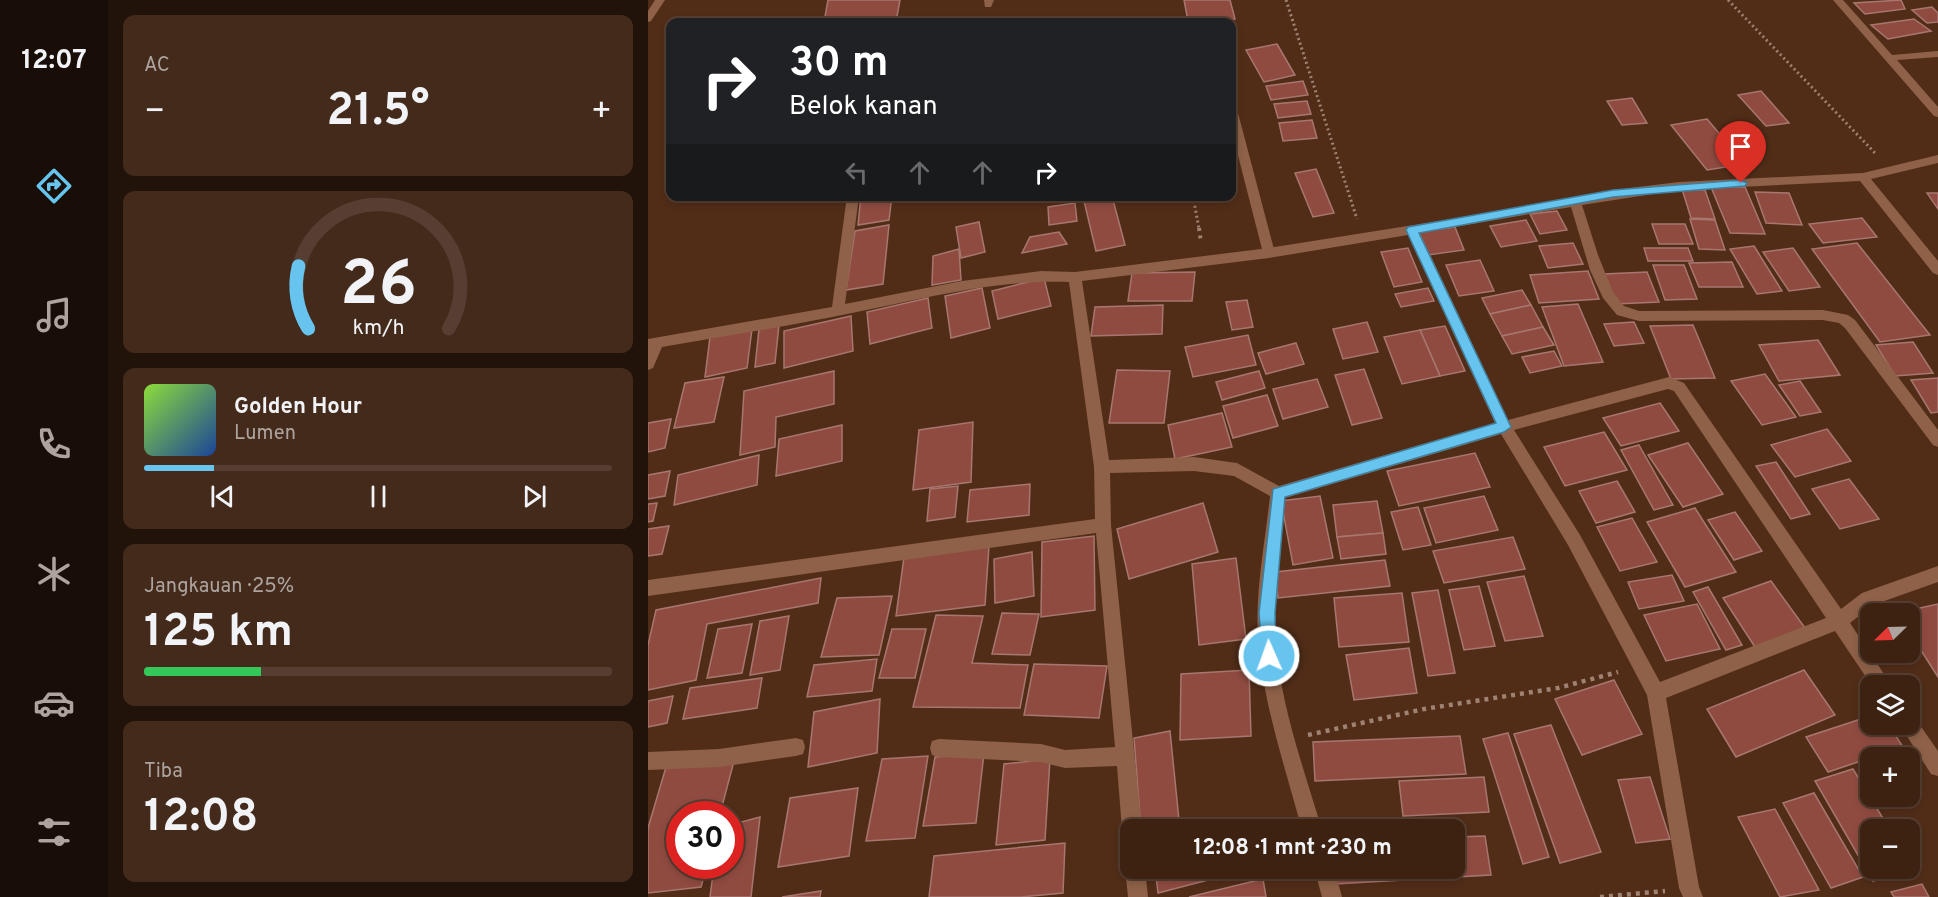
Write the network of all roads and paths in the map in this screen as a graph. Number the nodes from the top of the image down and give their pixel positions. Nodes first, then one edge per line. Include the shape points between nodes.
1 (660, 0) edge
2 (1286, 0) edge
3 (1728, 0) edge
4 (1838, 0) edge
5 (648, 19) edge
6 (1938, 54) edge
7 (1888, 58) junction
8 (1938, 114) edge
9 (1236, 128) edge
10 (1938, 159) edge
11 (1892, 170) junction
12 (1863, 177) junction
13 (852, 201) edge
14 (1194, 201) edge
15 (1575, 202) junction
16 (1412, 230) junction
17 (1364, 238) junction
18 (1269, 253) junction
19 (1205, 260) junction
20 (1938, 270) edge
21 (1075, 277) junction
22 (838, 311) junction
23 (652, 345) edge
24 (648, 364) edge
25 (1504, 427) junction
26 (1938, 441) edge
27 (1102, 467) junction
28 (1278, 493) junction
29 (1103, 525) junction
30 (1938, 574) edge
31 (648, 588) edge
32 (1839, 621) junction
33 (1642, 666) junction
34 (1876, 675) edge
35 (1656, 693) junction
36 (1917, 735) edge
37 (1286, 739) junction
38 (796, 747) dead end
39 (939, 748) dead end
40 (1125, 756) junction
41 (648, 761) edge
42 (1938, 767) edge
43 (1131, 819) edge
44 (1309, 819) edge
45 (1136, 879) edge
46 (1327, 879) edge
47 (1691, 892) edge
48 (1138, 897) edge
49 (1332, 897) edge
50 (1600, 897) edge

1 - 5 street
2 - 17 path
3 - 11 path
4 - 7 street
6 - 7 street
7 - 8 street
9 - 18 street
10 - 11 street
11 - 12 street
12 - 15 street via 1679,186
12 - 20 street
13 - 22 street
14 - 19 path
15 - 16 street
15 - 26 street via 1603,282 1613,304 1623,312 1639,316 1823,315 1843,320 1850,324
16 - 17 street
16 - 25 street
17 - 18 street
18 - 19 street
19 - 21 street
21 - 22 street via 1041,276 962,286
21 - 27 street
22 - 23 street
23 - 24 street
25 - 28 street
25 - 32 street via 1669,383 1679,387
25 - 33 street via 1574,540
27 - 28 street via 1194,464 1237,470
27 - 29 street
28 - 37 street via 1267,613 1269,656
29 - 31 street
29 - 40 street
30 - 32 street via 1868,599
32 - 34 street
32 - 35 street
33 - 35 street
33 - 37 path via 1558,688 1424,709
35 - 47 street
36 - 42 street
37 - 44 street
38 - 41 street via 719,758
39 - 40 street via 1041,753 1065,759
40 - 43 street
45 - 48 street
46 - 49 street
47 - 50 path

